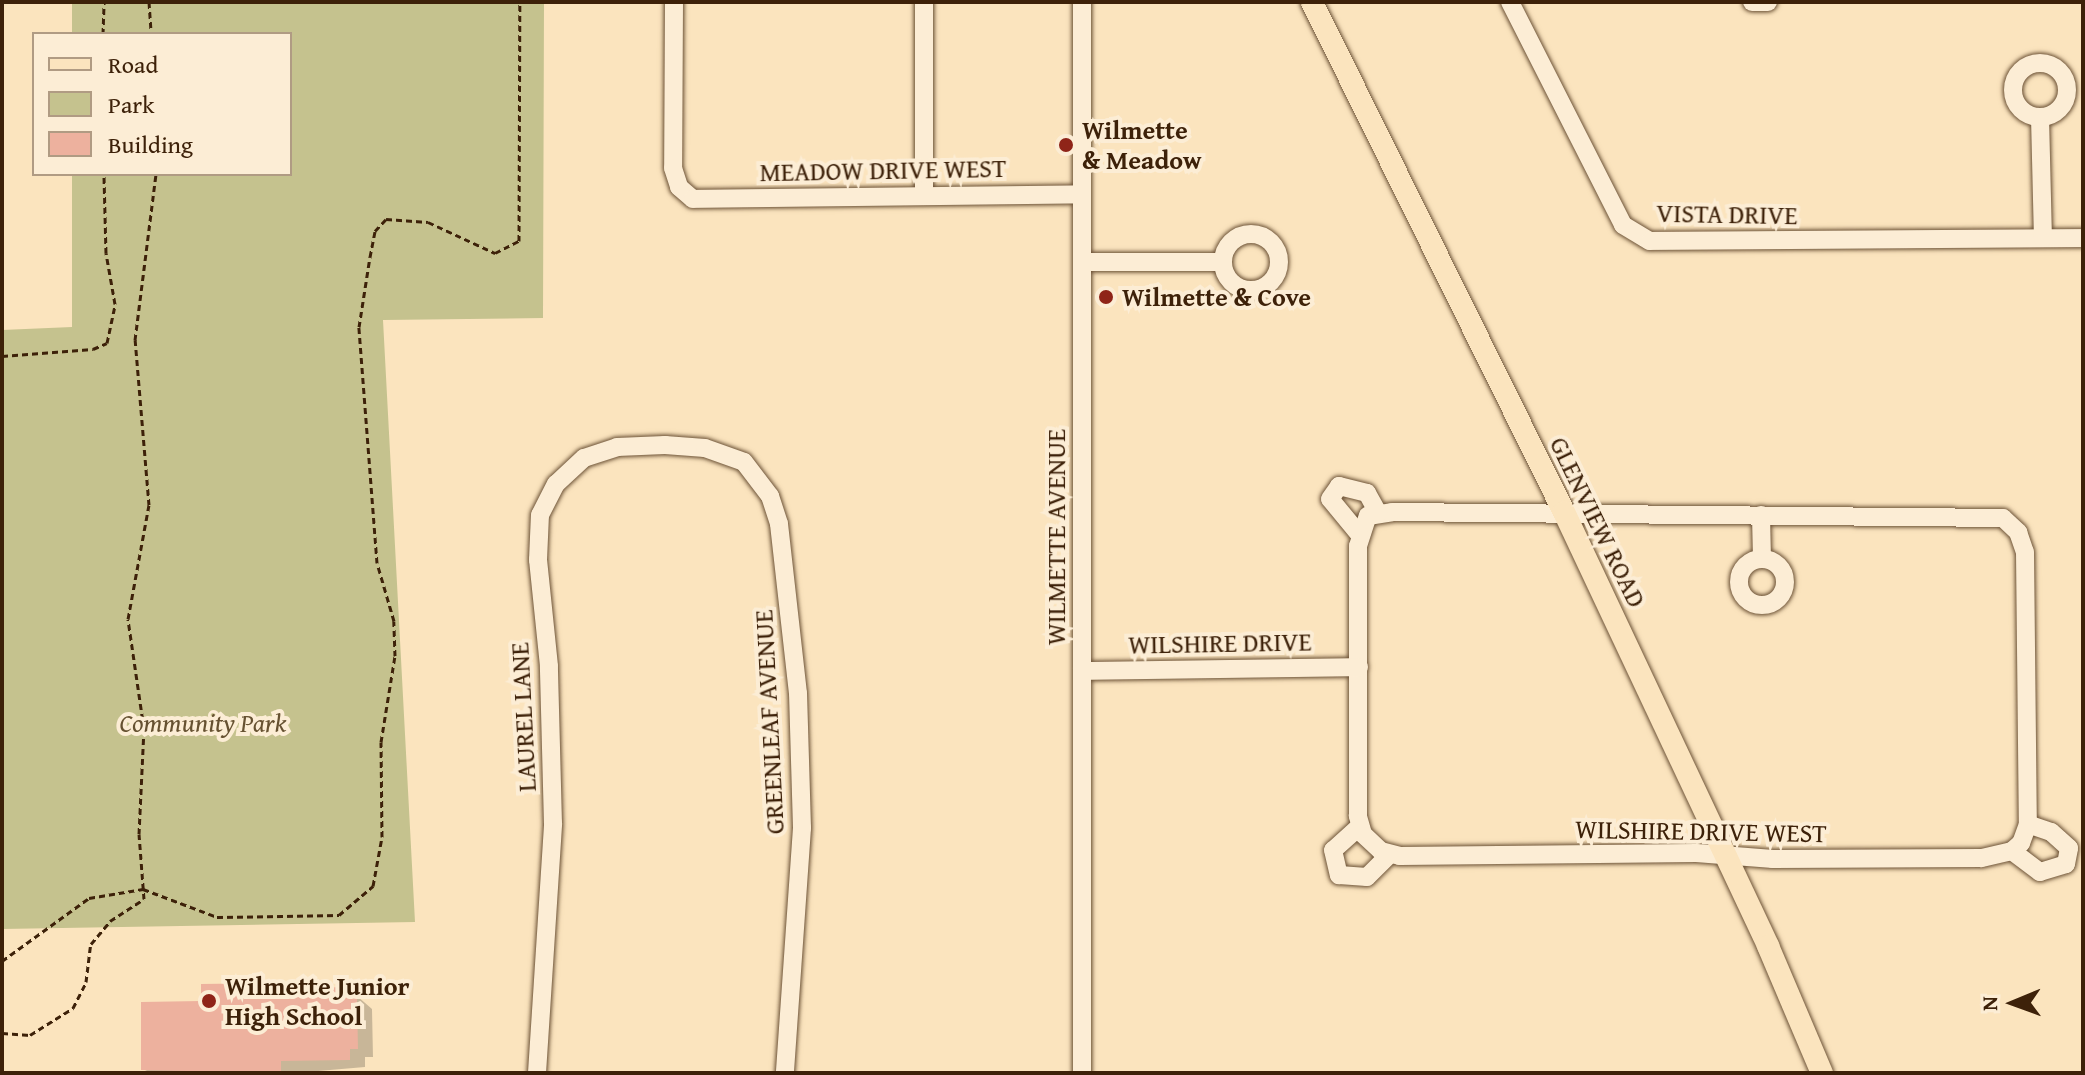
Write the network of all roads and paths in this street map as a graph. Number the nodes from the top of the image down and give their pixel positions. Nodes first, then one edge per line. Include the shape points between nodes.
1 (104, 2) edge
2 (149, 2) edge
3 (520, 2) edge
4 (674, 2) edge
5 (924, 2) edge
6 (1082, 2) edge
7 (1312, 2) edge
8 (1510, 2) edge
9 (1752, 2) edge
10 (1768, 2) edge
11 (103, 32) edge
12 (151, 32) edge
13 (2040, 117) dead end
14 (104, 176) edge
15 (156, 176) edge
16 (1082, 194) junction
17 (924, 196) junction
18 (2043, 238) junction
19 (2083, 238) edge
20 (1082, 262) junction
21 (1223, 262) dead end
22 (2, 356) edge
23 (665, 445) joint
24 (1564, 512) junction
25 (1378, 513) junction
26 (1761, 515) junction
27 (1359, 534) junction
28 (1762, 559) dead end
29 (1359, 667) junction
30 (1082, 671) junction
31 (2028, 824) junction
32 (1360, 826) junction
33 (2012, 851) junction
34 (1725, 854) junction
35 (1389, 855) junction
36 (143, 889) junction
37 (2, 961) edge
38 (2, 1033) edge
39 (537, 1073) edge
40 (785, 1073) edge
41 (1082, 1073) edge
42 (1822, 1073) edge

1 - 11 path
2 - 12 path
3 - 36 path via 519,241 495,253 428,222 386,219 375,231 370,257 359,327 377,563 394,621 395,656 381,742 382,837 373,886 339,915 217,917
4 - 17 street, MEADOW DRIVE WEST via 673,168 686,194 702,200
5 - 17 street
6 - 16 street, WILMETTE AVENUE
7 - 24 main road, GLENVIEW ROAD
8 - 18 street, VISTA DRIVE via 1623,225 1650,241
9 - 10 street
13 - 18 street
14 - 22 path via 106,253 115,304 107,343 93,349
15 - 36 path via 135,340 149,505 128,619 144,729 139,834
16 - 17 street, MEADOW DRIVE WEST
16 - 20 street, WILMETTE AVENUE
18 - 19 street, VISTA DRIVE
20 - 21 street
20 - 30 street, WILMETTE AVENUE
23 - 39 street, LAUREL LANE via 617,447 584,458 556,484 540,515 553,824
23 - 40 street, GREENLEAF AVENUE via 705,448 744,462 770,496 779,524 798,693 802,828
24 - 25 street
24 - 26 street
24 - 34 main road, GLENVIEW ROAD
25 - 27 street via 1368,516
25 - 27 street via 1367,493 1339,486 1330,499
26 - 28 street
26 - 31 street via 2003,518 2018,532 2025,552
27 - 29 street
29 - 30 street, WILSHIRE DRIVE
29 - 32 street
30 - 41 street, WILMETTE AVENUE
31 - 33 street
31 - 33 street via 2051,832 2069,848 2066,864 2040,872
32 - 35 street via 1372,845
32 - 35 street via 1333,850 1339,875 1367,877
33 - 34 street, WILSHIRE DRIVE WEST via 1965,858 1773,859
34 - 35 street, WILSHIRE DRIVE WEST
34 - 42 main road, GLENVIEW ROAD
36 - 37 path via 89,898
36 - 38 path via 144,899 110,921 91,944 86,982 73,1008 30,1035

